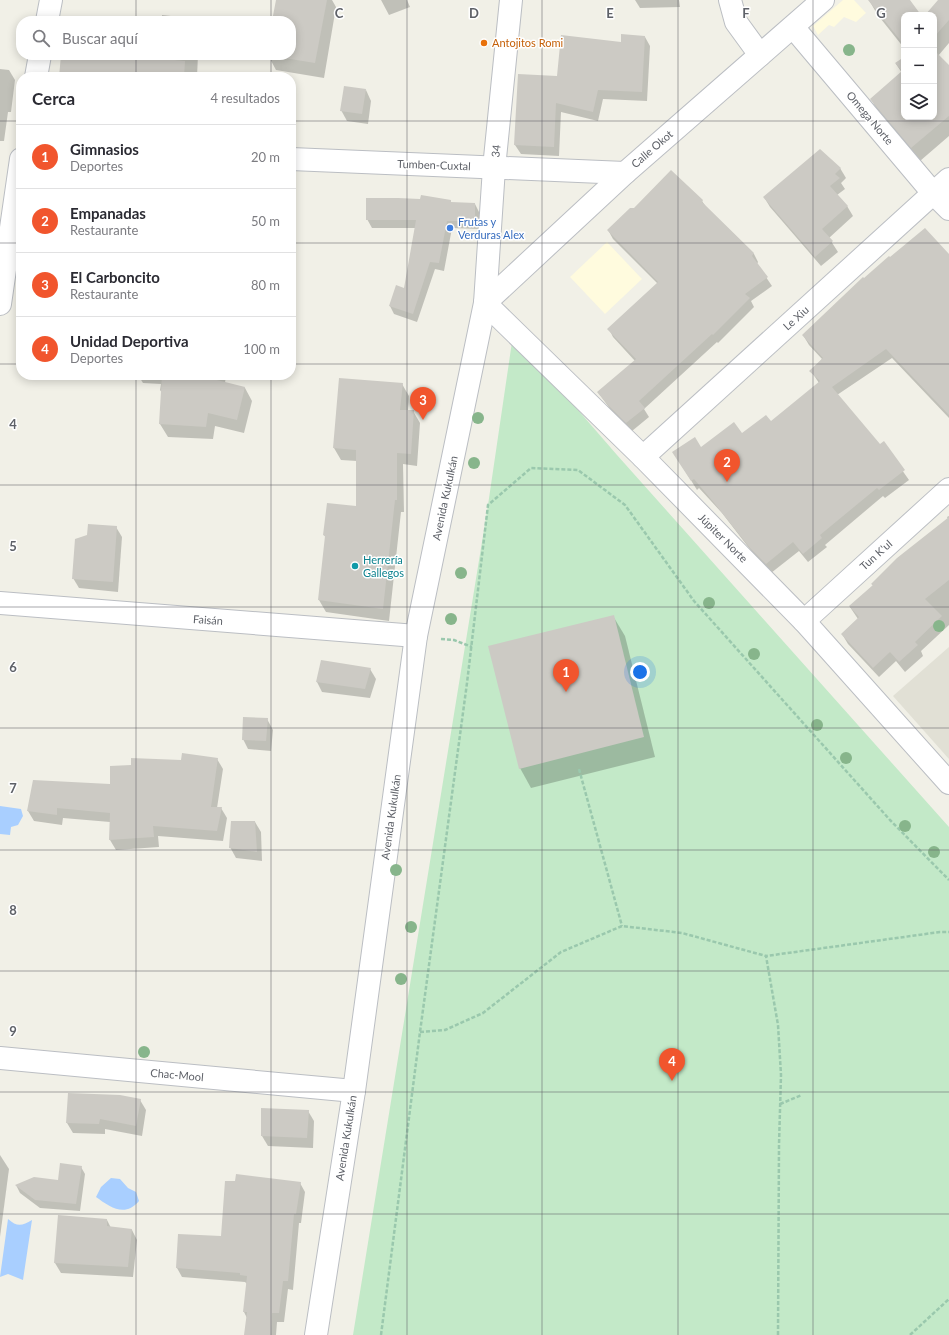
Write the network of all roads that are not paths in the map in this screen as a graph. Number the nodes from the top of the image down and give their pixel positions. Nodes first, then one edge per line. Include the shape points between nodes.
1 (51, 0) edge
2 (511, 0) edge
3 (730, 0) edge
4 (823, 0) edge
5 (48, 16) edge
6 (793, 27) junction
7 (760, 55) junction
8 (39, 60) edge
9 (37, 72) edge
10 (296, 159) edge
11 (494, 168) junction
12 (625, 174) junction
13 (949, 179) edge
14 (16, 192) edge
15 (933, 193) junction
16 (949, 209) edge
17 (1, 292) edge
18 (485, 302) junction
19 (643, 457) junction
20 (949, 488) edge
21 (0, 603) edge
22 (804, 620) junction
23 (416, 636) junction
24 (949, 784) edge
25 (0, 1058) edge
26 (354, 1091) junction
27 (316, 1335) edge

1 - 5 street
2 - 11 street, 34
3 - 7 street via 736,22
4 - 6 street, Calle Okot
6 - 7 street, Calle Okot
6 - 15 street, Omega Norte
7 - 12 street, Calle Okot
8 - 9 street
10 - 11 street, Tumben-Cuxtal
11 - 12 street, Tumben-Cuxtal
11 - 18 street, 34
12 - 18 street, Calle Okot
13 - 15 street, Le Xiu
14 - 17 street
15 - 16 street, Omega Norte
15 - 19 street, Le Xiu
18 - 19 street, Júpiter Norte
18 - 23 street, Avenida Kukulkán
19 - 22 street, Júpiter Norte
20 - 22 street, Tun K'ul
21 - 23 street, Faisán
22 - 24 street, Júpiter Norte
23 - 26 street, Avenida Kukulkán
25 - 26 street, Chac-Mool
26 - 27 street, Avenida Kukulkán

